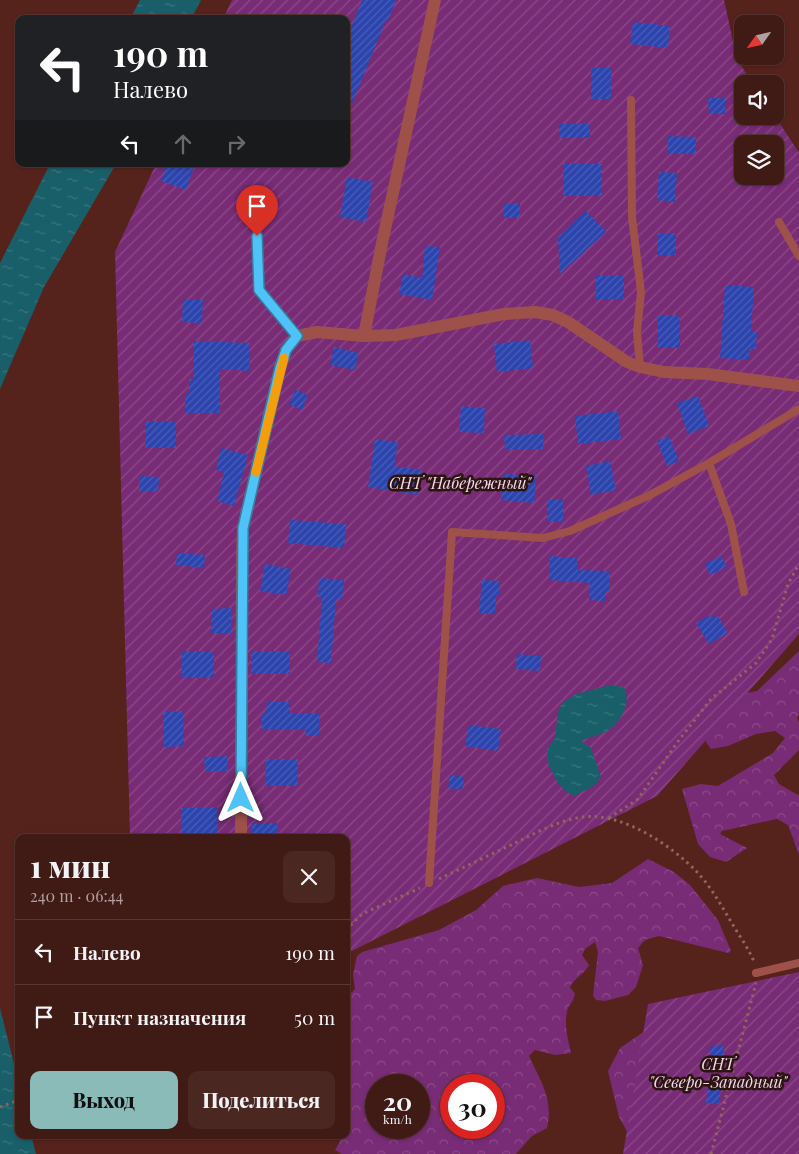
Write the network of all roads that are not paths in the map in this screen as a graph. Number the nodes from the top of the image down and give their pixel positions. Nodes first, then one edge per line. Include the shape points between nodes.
1 (435, 0) edge
2 (631, 100) dead end
3 (255, 200) dead end
4 (779, 222) dead end
5 (799, 256) edge
6 (297, 336) junction
7 (364, 336) junction
8 (640, 367) junction
9 (799, 386) edge
10 (799, 409) edge
11 (708, 463) junction
12 (744, 592) dead end
13 (241, 834) edge
14 (429, 884) road end
15 (799, 963) edge
16 (756, 973) road end

1 - 7 street
2 - 8 lane via 632,217 641,292
3 - 6 lane via 259,290
4 - 5 lane
6 - 7 street via 317,332
6 - 13 street via 286,350 280,368 243,528
7 - 8 street via 396,335 504,314 535,312 568,322 627,362
8 - 9 street
10 - 11 lane
11 - 12 lane via 731,524
11 - 14 lane via 650,495 570,531 543,538 452,532
15 - 16 lane

